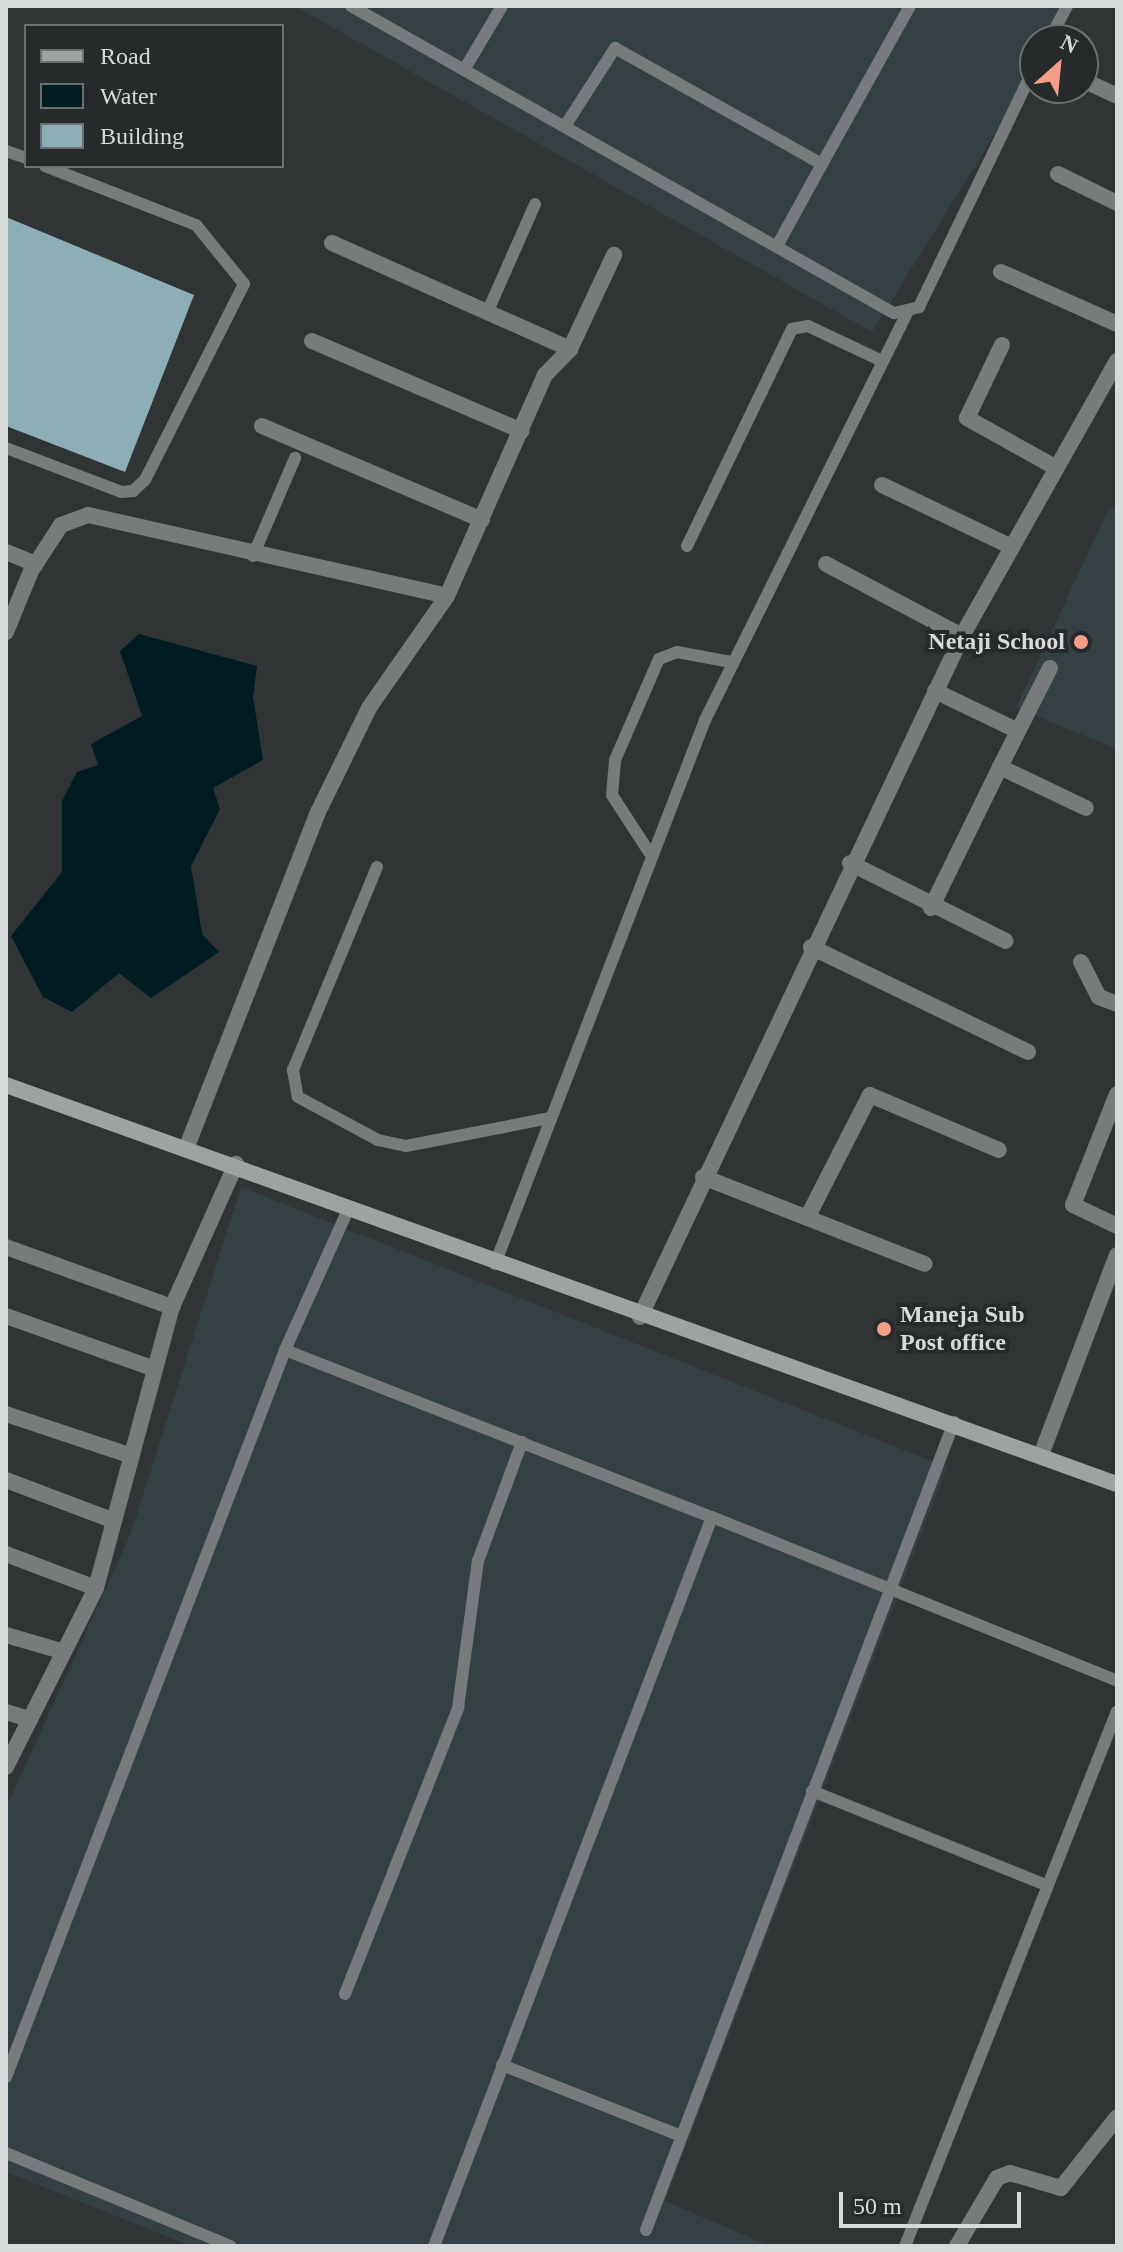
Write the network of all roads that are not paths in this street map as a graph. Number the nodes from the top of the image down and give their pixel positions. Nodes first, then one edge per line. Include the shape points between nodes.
1 (351, 6) edge
2 (502, 6) edge
3 (910, 6) edge
4 (1067, 6) edge
5 (1057, 24) edge
6 (464, 70) junction
7 (1019, 99) edge
8 (565, 126) junction
9 (822, 164) junction
10 (50, 168) edge
11 (1058, 174) dead end
12 (1117, 203) edge
13 (535, 204) dead end
14 (332, 243) dead end
15 (777, 246) junction
16 (614, 255) dead end
17 (1001, 272) dead end
18 (487, 313) junction
19 (907, 313) junction
20 (1117, 324) edge
21 (312, 341) dead end
22 (1002, 345) dead end
23 (570, 349) junction
24 (882, 361) junction
25 (1117, 361) edge
26 (262, 426) dead end
27 (522, 431) junction
28 (6, 448) edge
29 (295, 458) dead end
30 (1053, 466) junction
31 (882, 485) dead end
32 (482, 520) junction
33 (687, 546) dead end
34 (1010, 546) junction
35 (6, 552) edge
36 (253, 556) junction
37 (36, 564) junction
38 (826, 564) dead end
39 (447, 596) junction
40 (6, 632) edge
41 (962, 636) junction
42 (731, 662) junction
43 (1050, 668) dead end
44 (935, 691) junction
45 (1018, 731) junction
46 (1000, 767) junction
47 (1086, 808) dead end
48 (649, 852) junction
49 (850, 863) junction
50 (377, 867) dead end
51 (931, 908) junction
52 (1006, 941) dead end
53 (811, 947) junction
54 (1081, 962) dead end
55 (1117, 1004) edge
56 (1028, 1052) dead end
57 (8, 1090) edge
58 (1117, 1094) edge
59 (550, 1118) junction
60 (186, 1148) junction
61 (999, 1150) dead end
62 (236, 1164) junction
63 (703, 1177) junction
64 (348, 1210) junction
65 (807, 1218) junction
66 (1117, 1226) edge
67 (6, 1247) edge
68 (1117, 1255) edge
69 (495, 1264) junction
70 (925, 1264) dead end
71 (172, 1307) junction
72 (6, 1316) edge
73 (640, 1317) junction
74 (285, 1350) junction
75 (155, 1369) junction
76 (6, 1414) edge
77 (954, 1422) junction
78 (522, 1442) junction
79 (129, 1455) junction
80 (1041, 1455) junction
81 (6, 1480) edge
82 (1117, 1484) edge
83 (712, 1517) junction
84 (112, 1520) junction
85 (6, 1554) edge
86 (96, 1588) junction
87 (892, 1590) junction
88 (6, 1635) edge
89 (61, 1651) junction
90 (1117, 1681) edge
91 (1117, 1711) edge
92 (6, 1712) edge
93 (26, 1718) junction
94 (6, 1767) edge
95 (812, 1791) junction
96 (1048, 1886) junction
97 (345, 1994) dead end
98 (502, 2065) junction
99 (6, 2077) edge
100 (1117, 2117) edge
101 (681, 2136) junction
102 (6, 2153) edge
103 (646, 2230) dead end
104 (230, 2246) edge
105 (434, 2246) edge
106 (905, 2246) edge
107 (957, 2246) edge

1 - 6 lane
2 - 6 lane
3 - 9 lane
4 - 5 lane
6 - 8 lane
7 - 19 lane via 919,307
8 - 9 lane via 615,48
8 - 15 lane
9 - 15 lane
10 - 28 lane via 196,225 244,284 145,480 133,491 122,492
11 - 12 street
13 - 18 lane
14 - 18 street
15 - 19 lane via 894,313
16 - 23 street
17 - 20 street
18 - 23 street
19 - 24 lane
21 - 27 street
22 - 30 street via 967,418
23 - 27 street via 545,375
24 - 33 lane via 808,326 792,329
24 - 42 lane
25 - 30 street
26 - 32 street
27 - 32 street
29 - 36 lane
30 - 34 street
31 - 34 street
32 - 39 street
34 - 41 street
35 - 37 street
36 - 37 street via 88,515 61,525
36 - 39 street
37 - 40 street
38 - 41 street
39 - 60 street via 369,708 318,812
41 - 44 street
42 - 48 lane
42 - 48 lane via 677,652 659,659 615,760 612,795
43 - 45 street
44 - 45 street
44 - 49 street
45 - 46 street
46 - 47 street
46 - 51 street
48 - 59 lane
49 - 51 street
49 - 53 street
50 - 59 lane via 293,1070 298,1097 378,1140 406,1146
51 - 52 street
53 - 56 street
53 - 63 street
54 - 55 street via 1099,997
57 - 60 street
58 - 66 street via 1073,1205
59 - 69 lane
60 - 62 street
61 - 65 street via 870,1095
62 - 64 street
62 - 71 street
63 - 65 street
63 - 73 street
64 - 69 street
64 - 74 lane
65 - 70 street
67 - 71 street
68 - 80 street
69 - 73 street
71 - 75 street
72 - 75 street
73 - 77 street
74 - 78 lane
74 - 99 lane
75 - 79 street
76 - 79 street
77 - 80 street
77 - 87 lane
78 - 83 lane
78 - 97 lane via 478,1561 458,1708
79 - 84 street
80 - 82 street
81 - 84 street
83 - 87 lane
83 - 98 lane
84 - 86 street
85 - 86 street
86 - 89 street
87 - 90 lane
87 - 95 lane
88 - 89 street
89 - 93 street
91 - 96 lane
92 - 93 street
93 - 94 street
95 - 96 lane
95 - 101 lane
96 - 106 lane
98 - 101 lane
98 - 105 lane
100 - 107 street via 1061,2188 1010,2173 997,2178
101 - 103 lane
102 - 104 lane

